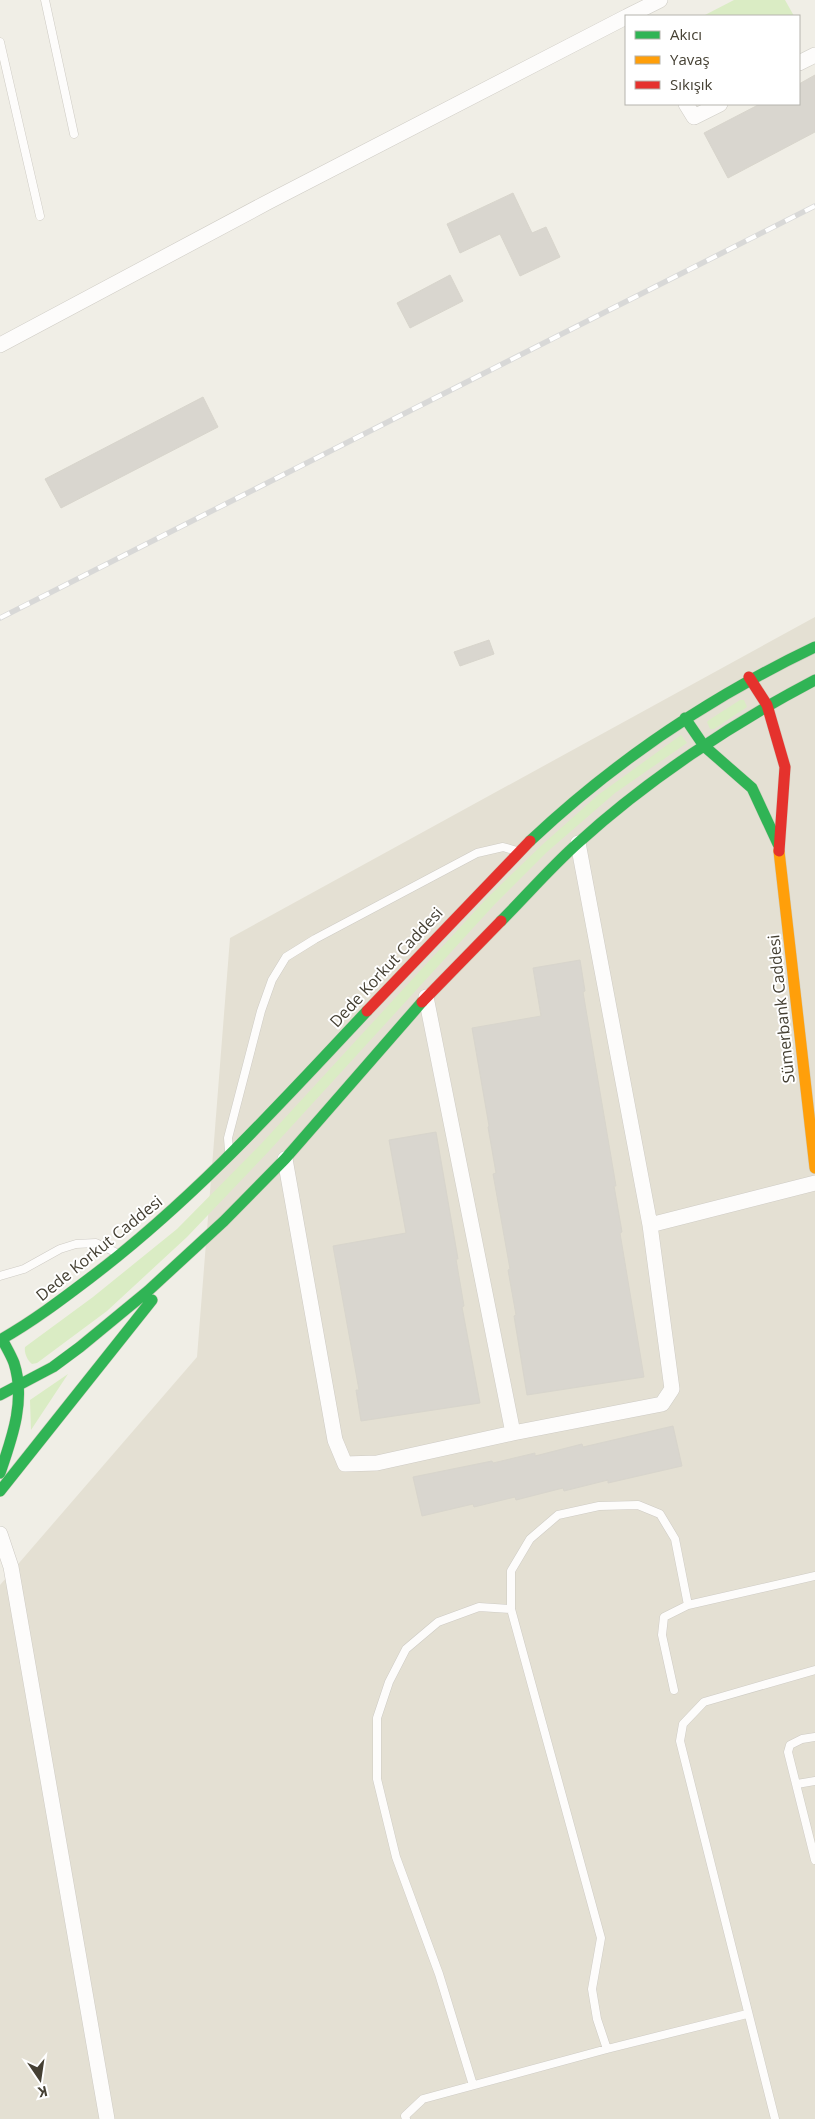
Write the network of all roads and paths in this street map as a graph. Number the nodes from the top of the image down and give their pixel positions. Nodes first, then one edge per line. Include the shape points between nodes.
1 (44, 0) edge
2 (660, 0) edge
3 (632, 15) edge
4 (625, 19) edge
5 (0, 42) edge
6 (815, 55) edge
7 (800, 62) edge
8 (687, 105) edge
9 (718, 105) edge
10 (74, 134) dead end
11 (40, 216) dead end
12 (0, 345) edge
13 (815, 647) edge
14 (749, 677) junction
15 (815, 680) edge
16 (767, 705) junction
17 (685, 718) junction
18 (704, 746) junction
19 (578, 842) junction
20 (779, 847) junction
21 (519, 851) junction
22 (426, 997) junction
23 (814, 1146) edge
24 (229, 1157) junction
25 (285, 1159) junction
26 (815, 1168) edge
27 (815, 1183) edge
28 (650, 1225) junction
29 (121, 1255) junction
30 (184, 1260) junction
31 (0, 1276) edge
32 (1, 1339) edge
33 (18, 1386) junction
34 (0, 1395) edge
35 (513, 1433) junction
36 (0, 1473) edge
37 (0, 1492) edge
38 (0, 1534) edge
39 (815, 1576) edge
40 (688, 1605) junction
41 (511, 1608) junction
42 (815, 1670) edge
43 (674, 1690) dead end
44 (815, 1737) edge
45 (815, 1781) edge
46 (797, 1784) junction
47 (812, 1837) edge
48 (815, 1860) edge
49 (747, 2014) junction
50 (607, 2049) junction
51 (473, 2085) junction
52 (107, 2119) edge
53 (406, 2119) edge
54 (775, 2119) edge

1 - 10 lane
2 - 3 street
4 - 12 street via 268,202
5 - 11 lane
6 - 7 street
8 - 9 street via 694,117
13 - 14 main road, Dede Korkut Caddesi
14 - 16 main road
14 - 17 main road, Dede Korkut Caddesi
15 - 16 main road
16 - 18 main road
16 - 20 main road via 785,767
17 - 18 main road
17 - 21 main road, Dede Korkut Caddesi via 584,792
18 - 19 main road
18 - 20 main road via 752,788
19 - 22 main road
19 - 28 street
20 - 23 main road, Sümerbank Caddesi
21 - 24 main road, Dede Korkut Caddesi
21 - 24 lane via 503,846 477,854 286,957 272,980 261,1011 228,1138
22 - 25 main road
22 - 35 street
23 - 26 main road, Sümerbank Caddesi
24 - 29 main road, Dede Korkut Caddesi
25 - 30 main road
25 - 35 street via 334,1440 345,1464 377,1463
27 - 28 street
28 - 35 street via 672,1389 662,1404
29 - 31 lane via 96,1243 76,1244 24,1269
29 - 32 main road, Dede Korkut Caddesi via 34,1320
30 - 33 main road via 80,1347 53,1367
30 - 37 main road
32 - 33 main road, Dede Korkut Caddesi via 14,1363
33 - 34 main road
33 - 36 main road, Dede Korkut Caddesi via 18,1418
38 - 52 street via 11,1567
39 - 40 lane
40 - 41 lane via 674,1539 660,1514 638,1505 599,1506 558,1515 530,1540 512,1572
40 - 43 lane via 664,1617 662,1635
41 - 50 lane via 601,1938 592,1989
41 - 51 lane via 479,1608 438,1622 406,1649 389,1682 377,1718 378,1779 396,1857 439,1974
42 - 49 lane via 704,1702 683,1724 680,1741
44 - 46 lane via 790,1745 788,1752
45 - 46 lane
46 - 47 lane
47 - 48 lane
49 - 50 lane
49 - 54 lane
50 - 51 lane
51 - 53 lane via 422,2099 405,2116

